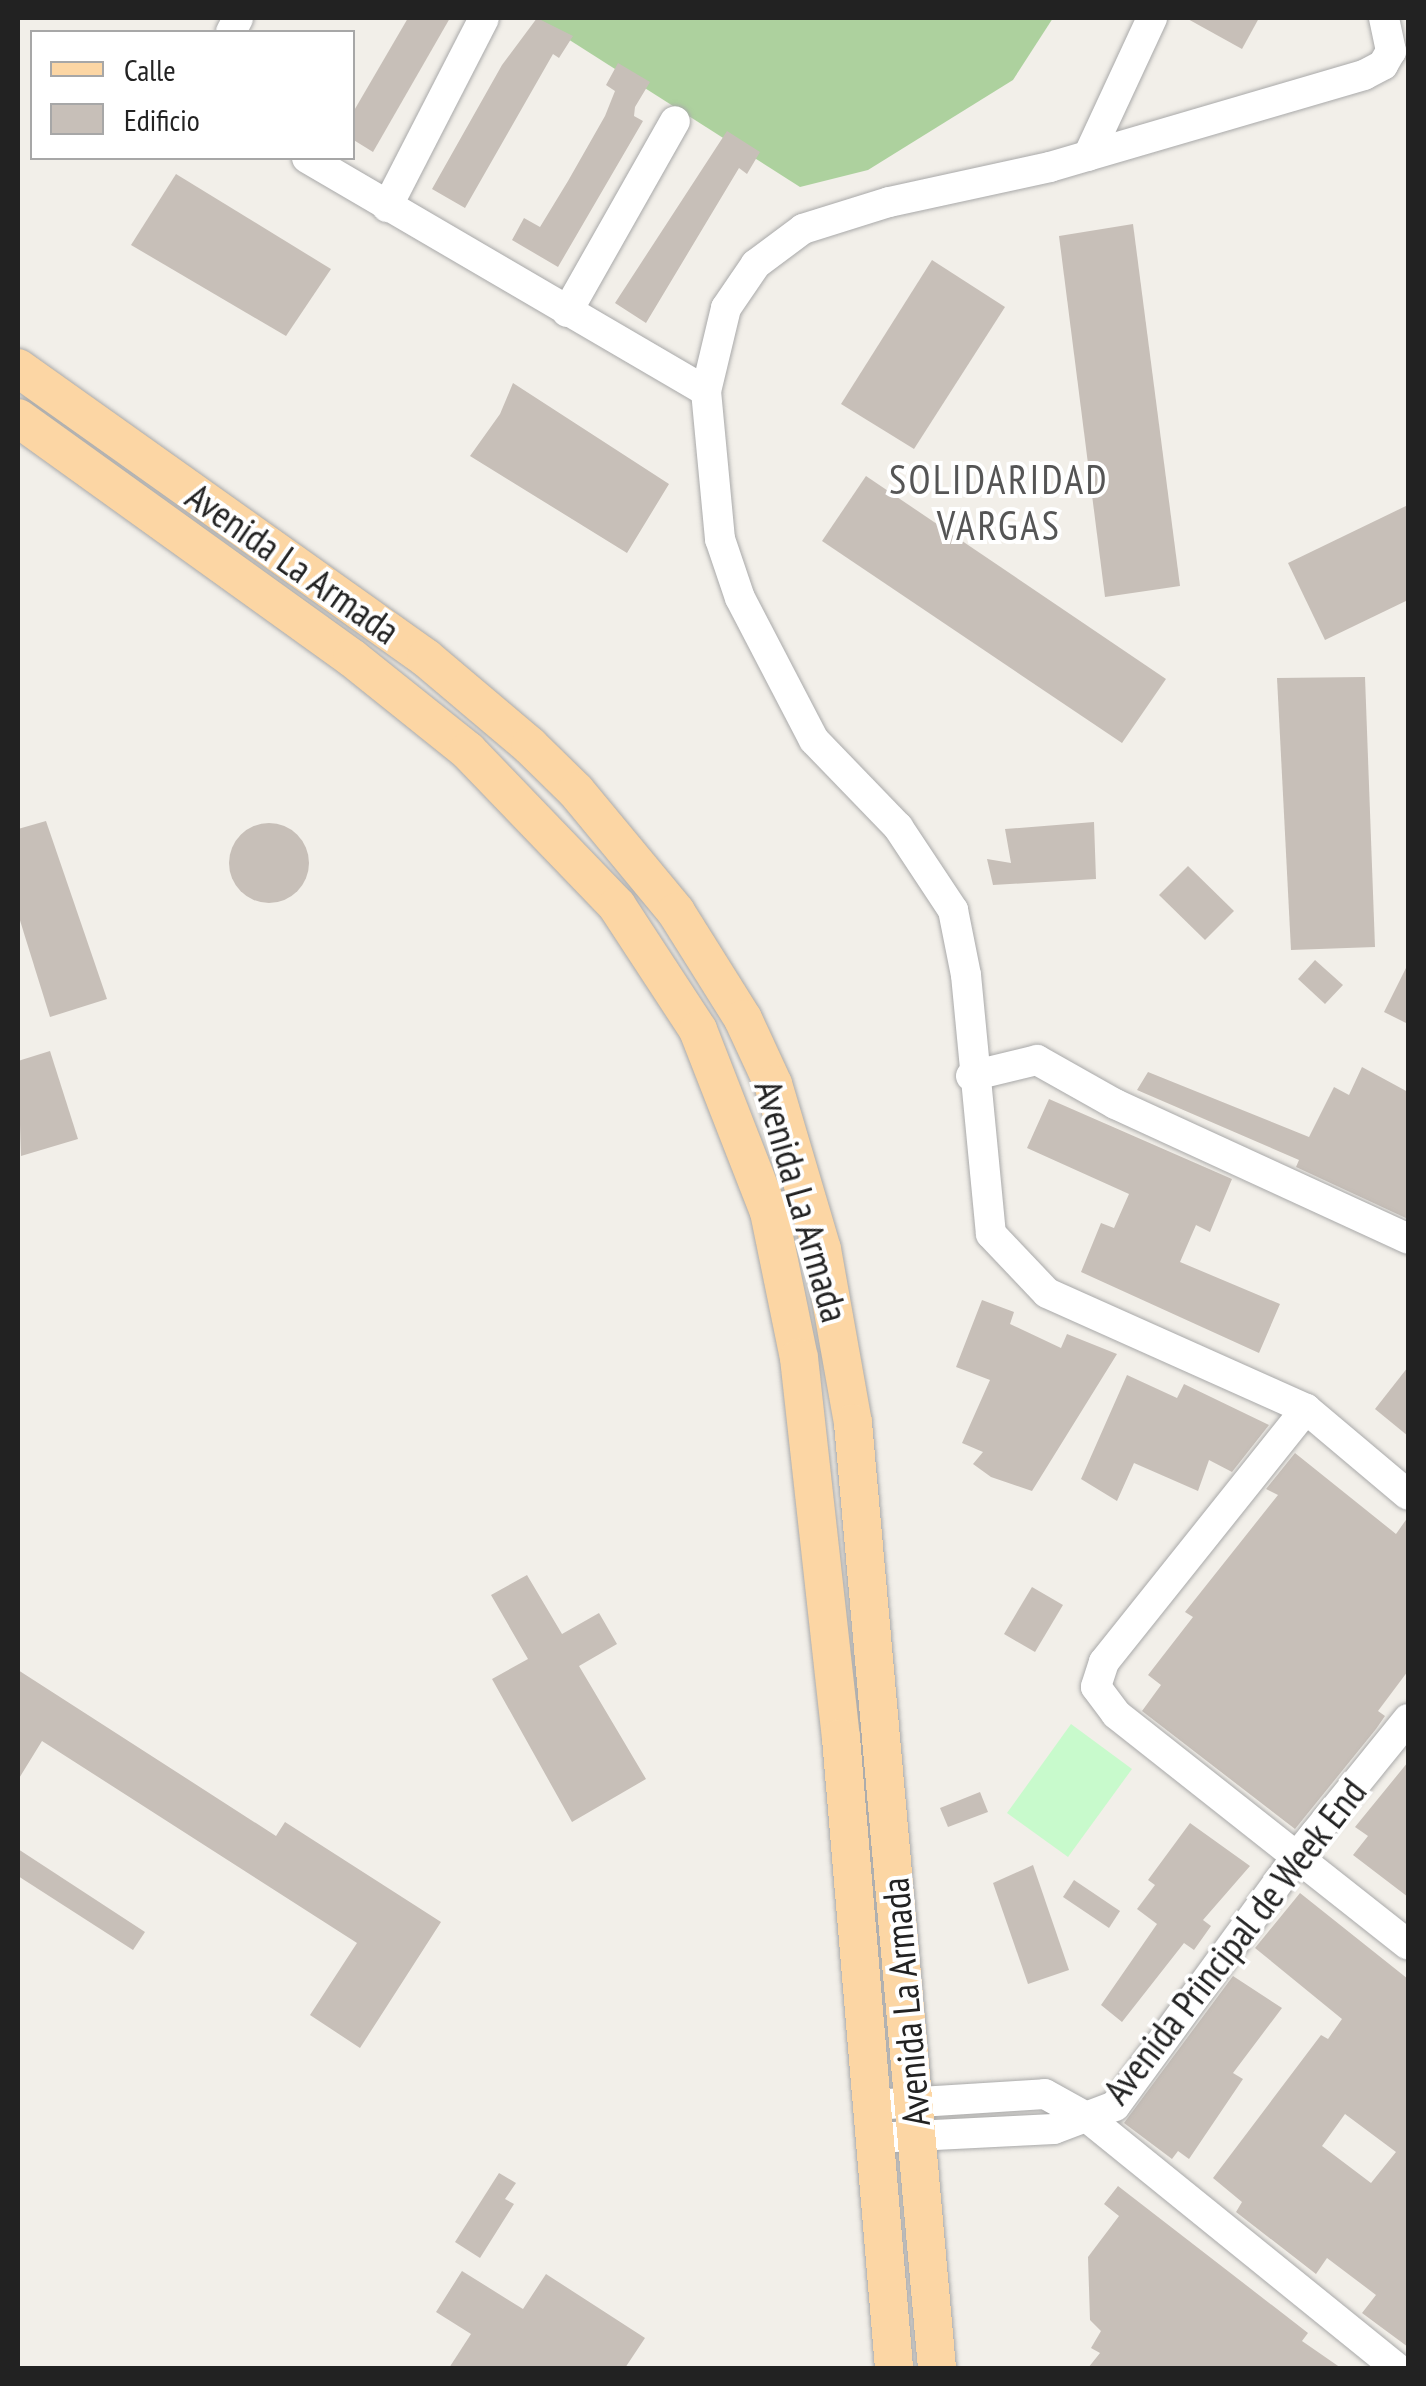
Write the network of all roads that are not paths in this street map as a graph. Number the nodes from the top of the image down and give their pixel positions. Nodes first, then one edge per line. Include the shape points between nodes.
1 (484, 18) edge
2 (1152, 18) edge
3 (1384, 18) edge
4 (676, 121) dead end
5 (1088, 156) junction
6 (310, 160) edge
7 (387, 207) junction
8 (567, 312) junction
9 (18, 368) edge
10 (706, 391) junction
11 (18, 418) edge
12 (971, 1076) junction
13 (1408, 1239) edge
14 (1306, 1409) junction
15 (1408, 1495) edge
16 (1408, 1719) edge
17 (1298, 1855) junction
18 (1408, 1945) edge
19 (916, 2118) junction
20 (1088, 2118) junction
21 (874, 2121) junction
22 (894, 2368) edge
23 (937, 2368) edge
24 (1397, 2368) edge

1 - 7 street
2 - 5 street
3 - 5 street via 1390,50 1383,65 1364,75
4 - 8 street
5 - 10 street via 889,202 792,236 756,264 726,308
6 - 7 street
7 - 8 street
8 - 10 street
9 - 19 main road, Avenida La Armada via 371,616 495,714 628,849 743,1020 799,1159 840,1335
10 - 12 street via 720,539 740,598 814,740 898,827 953,910 966,976
11 - 21 main road, Avenida La Armada via 352,658 468,751 616,906 698,1030 768,1212 798,1358
12 - 13 street via 1037,1060 1115,1104
12 - 14 street via 991,1234 1009,1258 1048,1294
14 - 15 street
14 - 17 street via 1104,1662 1096,1687 1116,1714
16 - 17 street, Avenida Principal de Week End
17 - 18 street
17 - 20 street, Avenida Principal de Week End via 1115,2106
19 - 20 street, Avenida Principal de Week End via 1054,2130
19 - 21 street, Avenida Principal de Week End
19 - 23 main road, Avenida La Armada
20 - 24 street
21 - 22 main road, Avenida La Armada

